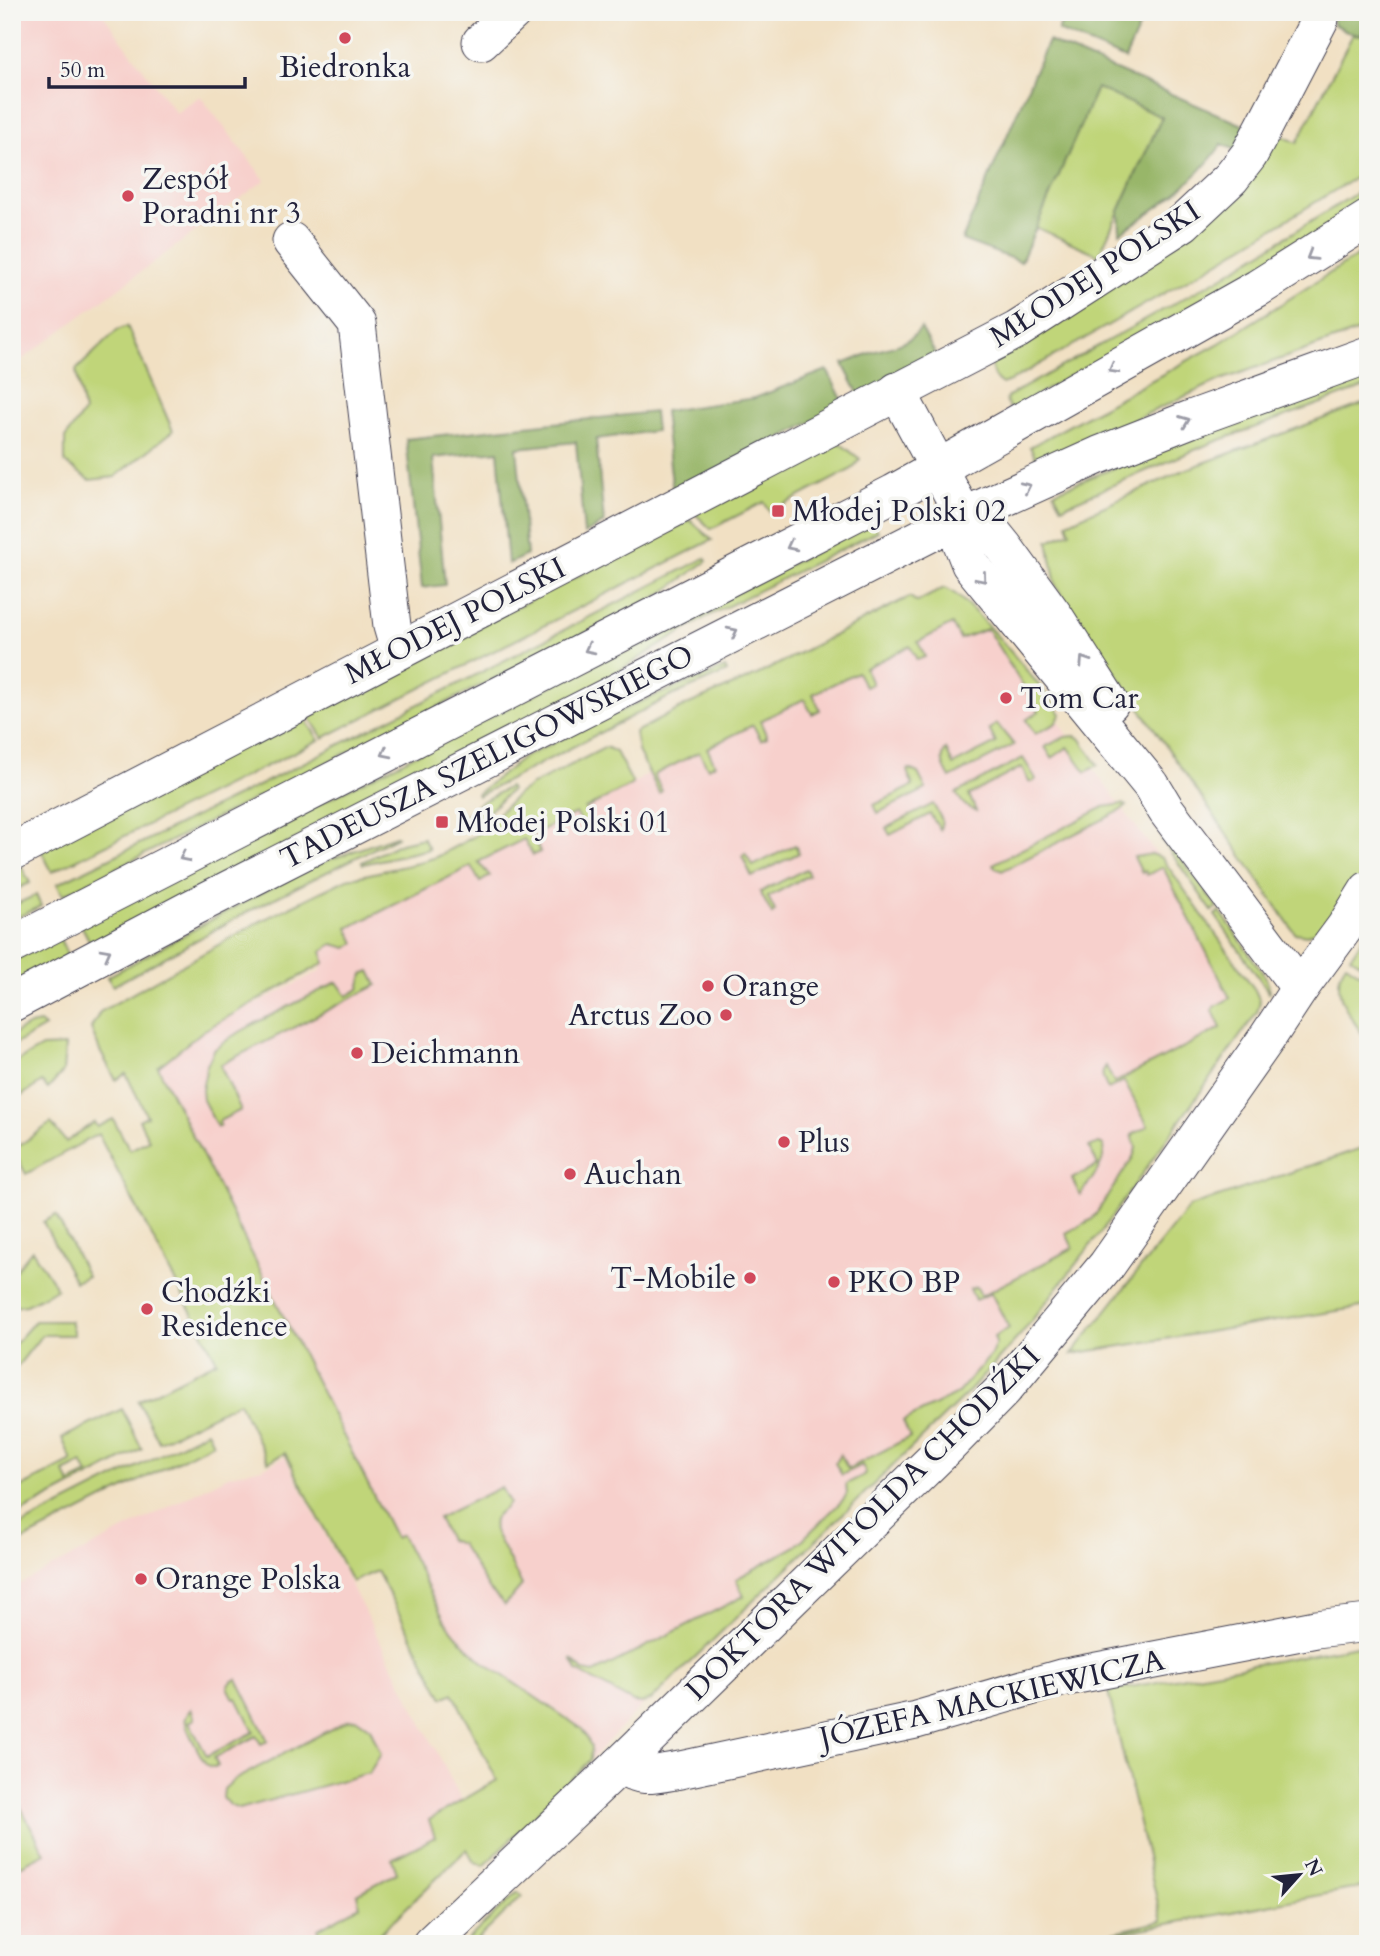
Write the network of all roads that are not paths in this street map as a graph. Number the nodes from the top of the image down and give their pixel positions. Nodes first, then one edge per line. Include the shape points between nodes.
1 (513, 12) edge
2 (1320, 12) edge
3 (481, 42) dead end
4 (1368, 219) edge
5 (291, 241) dead end
6 (1368, 355) edge
7 (897, 391) junction
8 (939, 468) junction
9 (964, 516) junction
10 (399, 650) junction
11 (12, 852) edge
12 (1368, 890) edge
13 (12, 945) edge
14 (1300, 988) junction
15 (12, 1003) edge
16 (1368, 1623) edge
17 (620, 1765) junction
18 (431, 1944) edge

1 - 3 street
2 - 7 street, MŁODEJ POLSKI via 1249,155 1208,201 1183,223 1034,319
4 -> 8 street, TADEUSZA SZELIGOWSKIEGO via 1258,288
5 - 10 street via 357,324 392,626
9 -> 6 street, TADEUSZA SZELIGOWSKIEGO via 1099,455
7 - 8 street
7 - 10 street, MŁODEJ POLSKI
8 - 9 street
8 -> 13 street, TADEUSZA SZELIGOWSKIEGO
9 - 14 street via 987,526 1055,617 1119,716 1166,810
15 -> 9 street, TADEUSZA SZELIGOWSKIEGO
10 - 11 street, MŁODEJ POLSKI
12 - 14 street, DOKTORA WITOLDA CHODŹKI
14 - 17 street, DOKTORA WITOLDA CHODŹKI via 1107,1265 1012,1379
16 - 17 street, JÓZEFA MACKIEWICZA via 1061,1678 916,1720 654,1775 633,1774
17 - 18 street, DOKTORA WITOLDA CHODŹKI

